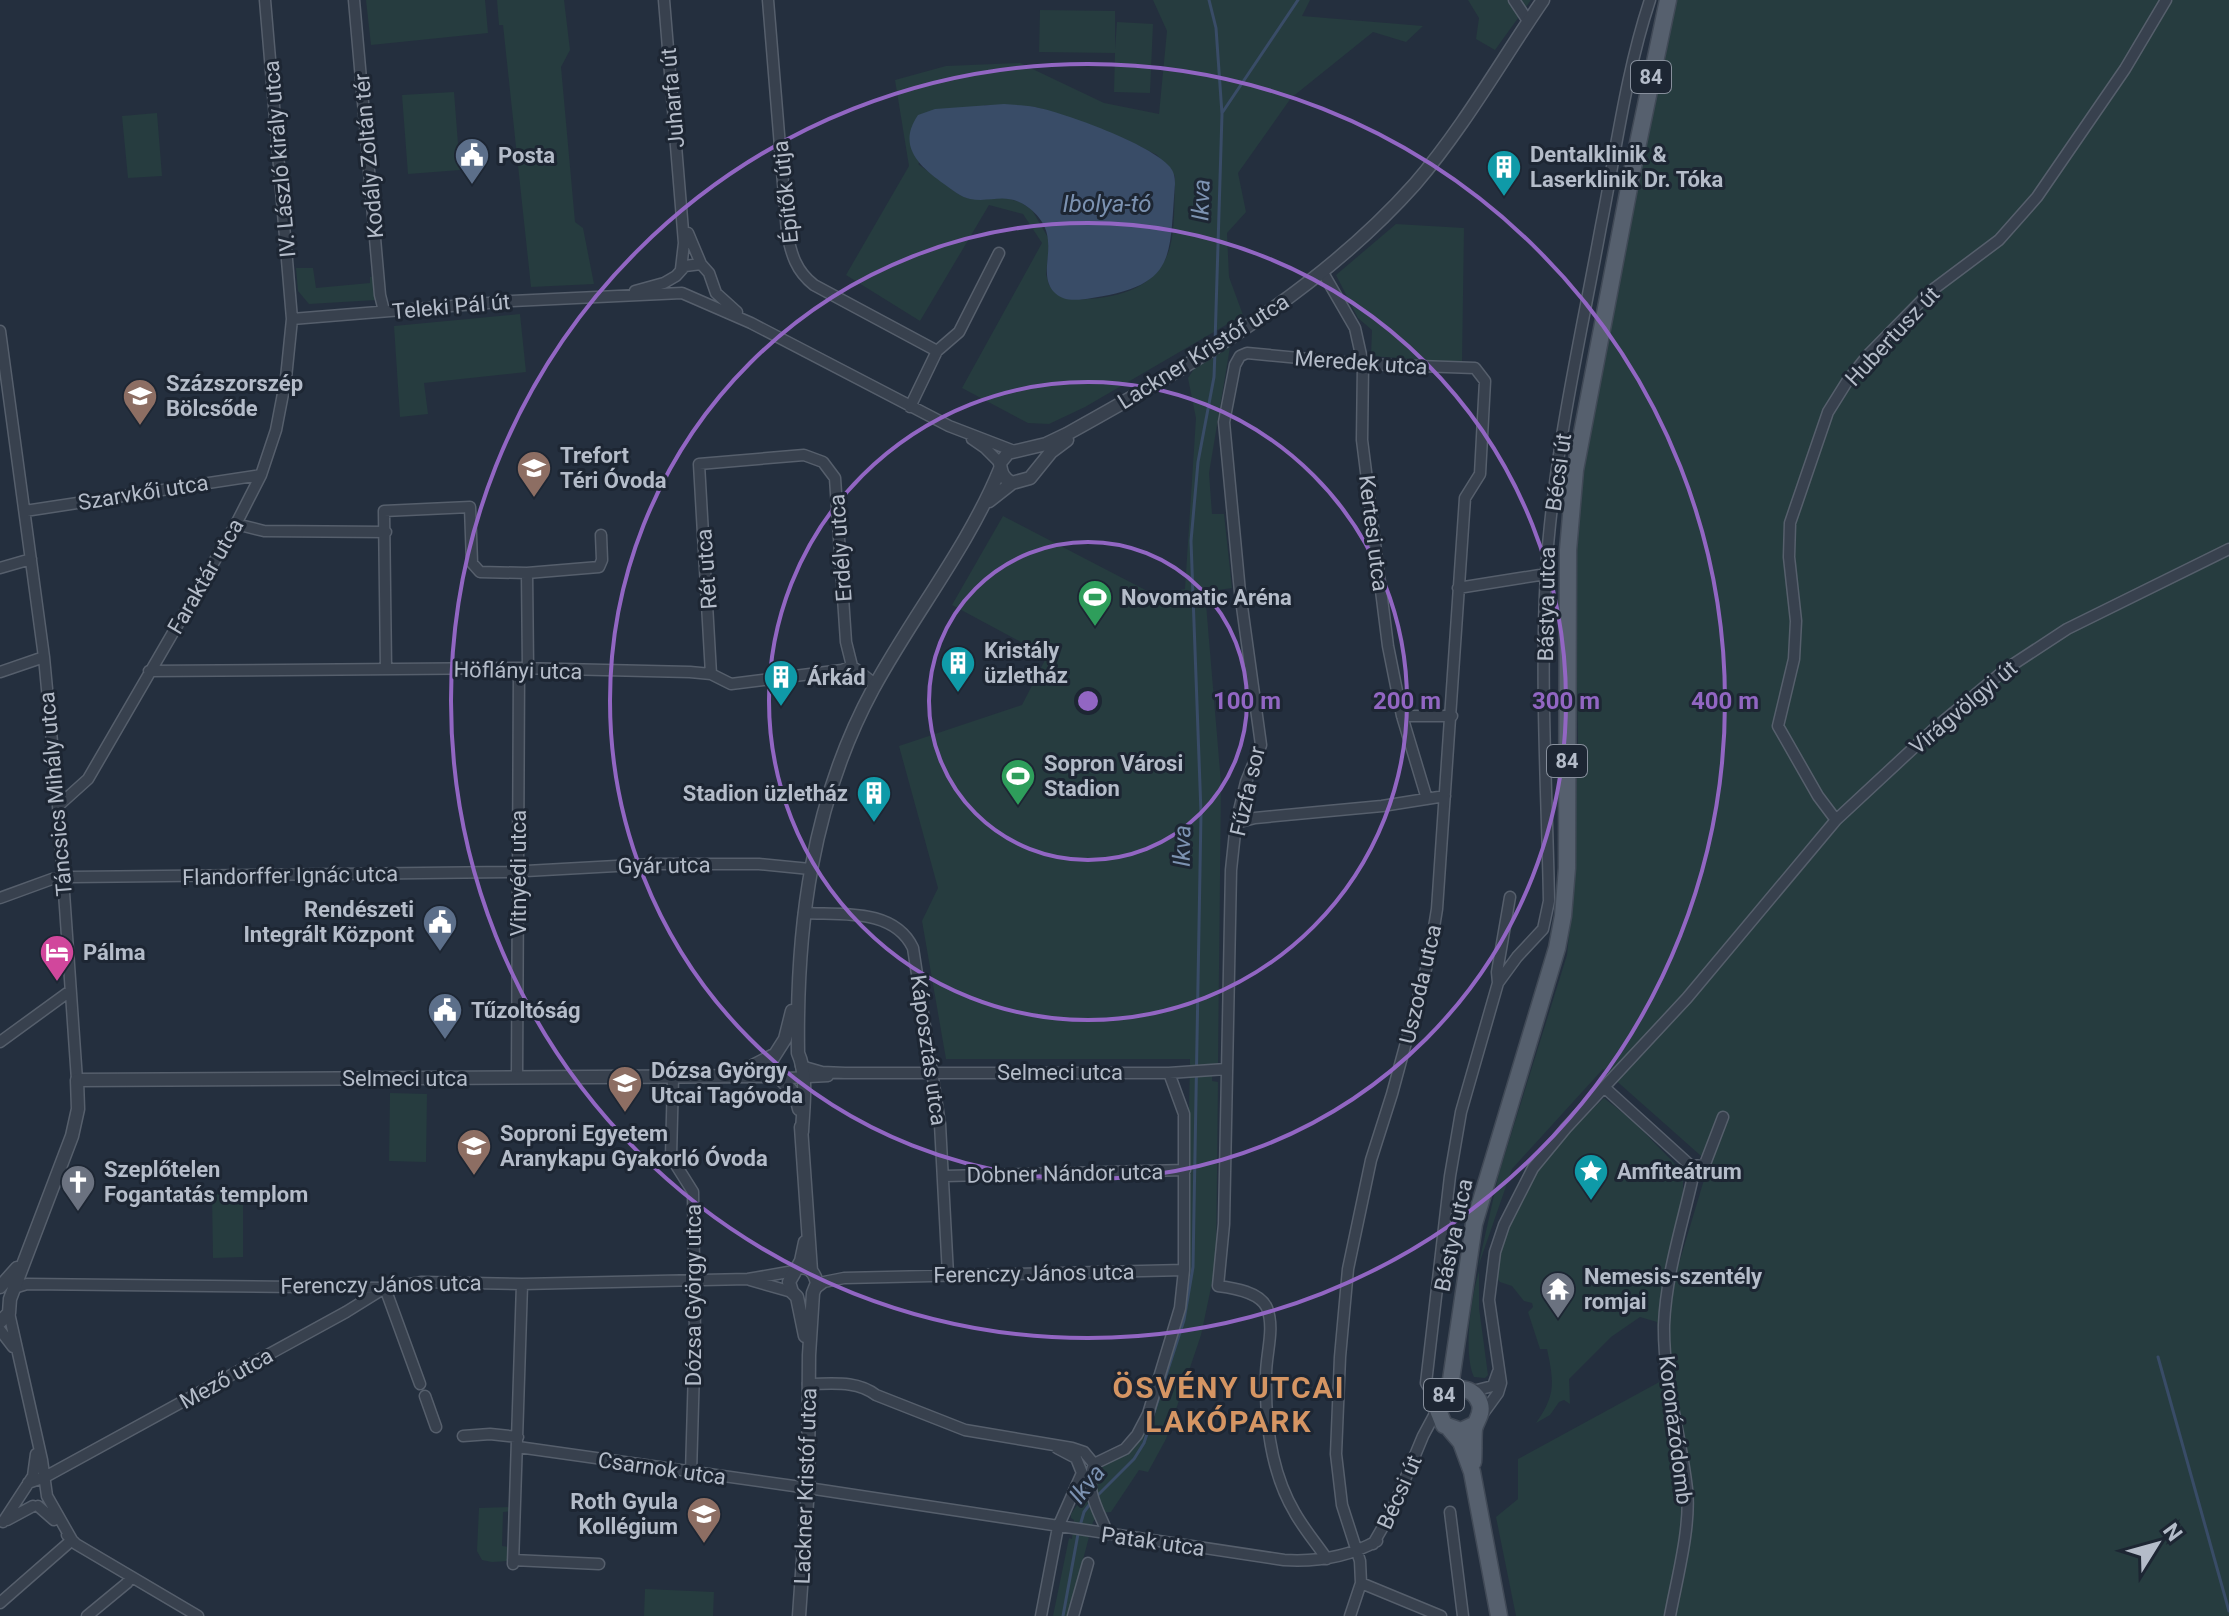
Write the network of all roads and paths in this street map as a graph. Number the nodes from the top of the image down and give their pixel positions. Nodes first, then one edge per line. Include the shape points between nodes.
1 (265, 0) edge
2 (354, 0) edge
3 (664, 0) edge
4 (768, 0) edge
5 (1514, 0) edge
6 (1543, 0) edge
7 (1650, 0) edge
8 (1668, 0) edge
9 (2166, 0) edge
10 (1528, 21) junction
11 (680, 196) junction
12 (999, 253) dead end
13 (701, 264) junction
14 (1322, 271) junction
15 (678, 272) junction
16 (711, 284) junction
17 (687, 295) junction
18 (611, 296) junction
19 (384, 311) junction
20 (292, 319) junction
21 (751, 323) junction
22 (0, 331) edge
23 (937, 351) junction
24 (1247, 353) joint
25 (1363, 364) junction
26 (1475, 368) joint
27 (3, 377) edge
28 (910, 407) junction
29 (1108, 411) junction
30 (949, 426) junction
31 (1016, 451) junction
32 (699, 464) joint
33 (1000, 466) junction
34 (1034, 471) junction
35 (261, 475) junction
36 (1012, 483) junction
37 (25, 511) junction
38 (976, 519) junction
39 (236, 524) junction
40 (386, 532) junction
41 (601, 535) dead end
42 (2229, 549) edge
43 (31, 559) junction
44 (0, 568) edge
45 (527, 573) junction
46 (1546, 574) junction
47 (1458, 588) junction
48 (44, 657) junction
49 (852, 666) junction
50 (524, 668) junction
51 (386, 669) junction
52 (149, 671) junction
53 (0, 672) edge
54 (711, 674) junction
55 (876, 685) junction
56 (1402, 716) junction
57 (1452, 716) junction
58 (1445, 796) junction
59 (1427, 799) junction
60 (58, 806) junction
61 (1836, 820) junction
62 (1236, 823) junction
63 (810, 869) junction
64 (519, 872) junction
65 (62, 877) junction
66 (1510, 897) dead end
67 (0, 898) edge
68 (804, 913) junction
69 (1498, 983) junction
70 (797, 989) junction
71 (70, 991) junction
72 (0, 1042) edge
73 (775, 1053) junction
74 (800, 1066) junction
75 (1226, 1069) junction
76 (933, 1073) junction
77 (1169, 1073) junction
78 (733, 1076) junction
79 (673, 1077) junction
80 (781, 1077) junction
81 (517, 1078) junction
82 (77, 1080) junction
83 (1604, 1087) junction
84 (1723, 1117) dead end
85 (802, 1132) junction
86 (1691, 1166) junction
87 (1185, 1170) junction
88 (945, 1176) junction
89 (807, 1219) junction
90 (795, 1270) junction
91 (1184, 1270) junction
92 (813, 1272) junction
93 (948, 1275) junction
94 (748, 1279) junction
95 (836, 1279) junction
96 (694, 1281) junction
97 (522, 1284) junction
98 (385, 1288) junction
99 (6, 1291) edge
100 (814, 1291) junction
101 (794, 1295) junction
102 (4, 1318) edge
103 (0, 1330) edge
104 (1456, 1347) junction
105 (16, 1352) junction
106 (809, 1355) junction
107 (1498, 1358) junction
108 (420, 1384) dead end
109 (808, 1384) junction
110 (1468, 1391) junction
111 (425, 1396) dead end
112 (1440, 1402) junction
113 (1476, 1422) junction
114 (436, 1427) dead end
115 (1450, 1429) junction
116 (463, 1436) dead end
117 (518, 1442) junction
118 (36, 1443) junction
119 (1048, 1444) junction
120 (1420, 1444) junction
121 (42, 1460) junction
122 (65, 1464) junction
123 (1094, 1464) junction
124 (1472, 1472) junction
125 (691, 1473) junction
126 (28, 1486) junction
127 (46, 1487) junction
128 (808, 1488) junction
129 (35, 1506) junction
130 (1450, 1512) dead end
131 (1, 1523) edge
132 (1058, 1527) junction
133 (1108, 1534) junction
134 (72, 1540) junction
135 (1358, 1555) junction
136 (1327, 1559) junction
137 (1088, 1563) dead end
138 (599, 1564) dead end
139 (130, 1577) junction
140 (1361, 1583) junction
141 (0, 1603) edge
142 (87, 1616) edge
143 (198, 1616) edge
144 (799, 1616) edge
145 (1041, 1616) edge
146 (1073, 1616) edge
147 (1350, 1616) edge
148 (1441, 1616) edge
149 (1463, 1616) edge
150 (1499, 1616) edge
151 (1670, 1616) edge

1 - 20 street, IV. László király utca
2 - 19 street, Kodály Zoltán tér
3 - 11 street, Juharfa út
4 - 23 street, Építők útja via 793,259 814,285
5 - 10 street
6 - 10 street, Lackner Kristóf utca
7 - 46 street, Bécsi út via 1565,420
8 - 104 main road, Bástya utca / 84 via 1575,470 1568,550 1563,916 1474,1224
9 - 61 street, Hubertusz út via 2037,197 1999,240 1931,291 1868,355 1828,412 1790,523 1794,659 1778,726
10 - 14 street, Lackner Kristóf utca via 1415,183
11 - 13 street, Juharfa út
11 - 15 street, Juharfa út via 684,243
12 - 23 street via 959,332
13 - 15 street, Teleki Pál út
13 - 16 street, Teleki Pál út
14 - 25 street, Kertesi utca via 1355,328
14 - 29 street, Lackner Kristóf utca via 1257,321
15 - 17 street via 677,285
15 - 18 street, Teleki Pál út via 655,286
16 - 17 street via 706,292
16 - 21 street, Teleki Pál út
17 - 18 street, Teleki Pál út
17 - 21 street, Teleki Pál út
18 - 19 street, Teleki Pál út
19 - 20 street, Teleki Pál út
20 - 35 street, Faraktár utca via 281,407
21 - 28 street, Teleki Pál út
22 - 27 street, Táncsics Mihály utca
23 - 28 street
24 - 25 street, Meredek utca
24 - 62 street, Fűzfa sor via 1235,365 1224,422 1261,745
25 - 26 street, Meredek utca
25 - 56 street, Kertesi utca via 1362,440
26 - 47 street, Uszoda utca via 1485,381 1480,474 1465,498
27 - 37 street, Táncsics Mihály utca
28 - 30 street, Teleki Pál út
29 - 31 street, Lackner Kristóf utca via 1046,444
29 - 34 street, Lackner Kristóf utca via 1051,452
30 - 31 street
30 - 33 street via 985,448
31 - 33 street, Lackner Kristóf utca via 1008,453
31 - 34 street via 1031,457
32 - 49 street, Erdély utca via 804,455 823,462 835,478
32 - 54 street, Rét utca
33 - 36 street via 1002,476
33 - 38 street, Lackner Kristóf utca
34 - 36 street, Lackner Kristóf utca via 1030,478
35 - 37 street, Szarvkői utca
35 - 39 street, Faraktár utca
36 - 38 street, Lackner Kristóf utca
37 - 43 street, Táncsics Mihály utca
38 - 55 street, Lackner Kristóf utca
39 - 40 street via 264,531
39 - 52 street, Faraktár utca
40 - 45 street via 384,511 470,507 475,569
40 - 51 street
41 - 45 street via 599,567
42 - 61 street, Virágvölgyi út via 2039,646 1935,728
43 - 44 street
43 - 48 street, Táncsics Mihály utca
45 - 50 street, Vitnyédi utca
46 - 47 street
46 - 69 street, Bécsi út via 1549,901 1543,929
47 - 57 street, Uszoda utca
48 - 53 street
48 - 60 street, Táncsics Mihály utca
49 - 54 street, Höflányi utca via 731,684
49 - 55 street
50 - 51 street, Höflányi utca
50 - 54 street, Höflányi utca
50 - 64 street, Vitnyédi utca
51 - 52 street, Höflányi utca
52 - 60 street, Faraktár utca via 88,779
55 - 63 street, Lackner Kristóf utca via 833,780
56 - 57 street
56 - 59 street, Kertesi utca
57 - 58 street, Uszoda utca
58 - 59 street
58 - 135 street, Uszoda utca via 1429,958 1371,1160 1348,1269 1336,1454 1342,1505
59 - 62 street
60 - 65 street, Táncsics Mihály utca
61 - 83 street, Virágvölgyi út via 1687,998
62 - 75 street, Fűzfa sor
63 - 64 street, Gyár utca via 662,864
63 - 68 street, Lackner Kristóf utca
64 - 65 street, Flandorffer Ignác utca
64 - 81 street, Vitnyédi utca
65 - 67 street, Flandorffer Ignác utca
65 - 71 street, Táncsics Mihály utca
66 - 69 street, Bécsi út
68 - 70 street, Lackner Kristóf utca
68 - 76 street, Káposztás utca via 873,917 906,935 913,948
69 - 112 street, Bécsi út via 1461,1112 1450,1176 1426,1383
70 - 73 street, Lackner Kristóf utca via 789,1029
70 - 74 street, Lackner Kristóf utca
71 - 72 street
71 - 82 street, Táncsics Mihály utca
73 - 74 street via 791,1048
73 - 78 street, Selmeci utca
73 - 80 street, Lackner Kristóf utca via 771,1065
74 - 76 street, Selmeci utca via 822,1072
74 - 80 street
74 - 85 street, Lackner Kristóf utca
75 - 77 street, Selmeci utca
75 - 136 street, Fűzfa sor via 1218,1286 1262,1300 1271,1322 1267,1408 1278,1475 1295,1514
76 - 77 street, Selmeci utca
76 - 88 street, Káposztás utca
77 - 87 street via 1184,1114
78 - 79 street, Selmeci utca
78 - 80 street, Selmeci utca
79 - 81 street, Selmeci utca
79 - 96 street, Dózsa György utca via 671,1157 693,1192
80 - 85 street, Lackner Kristóf utca via 795,1094
81 - 82 street, Selmeci utca
82 - 99 street, Táncsics Mihály utca via 72,1136
83 - 86 street
83 - 107 street, Virágvölgyi út via 1533,1168 1504,1225 1489,1300
84 - 86 street via 1705,1164
85 - 89 street, Lackner Kristóf utca
86 - 151 street, Koronázódomb via 1668,1278 1664,1326 1666,1371 1688,1492
87 - 88 street, Dobner Nándor utca
87 - 91 street
88 - 93 street, Káposztás utca
89 - 90 street, Lackner Kristóf utca via 804,1254
89 - 92 street, Lackner Kristóf utca
90 - 92 street
90 - 94 street, Ferenczy János utca
90 - 101 street, Lackner Kristóf utca via 789,1282
91 - 93 street, Ferenczy János utca
91 - 123 street via 1180,1308 1148,1414 1125,1449
92 - 95 street, Ferenczy János utca
92 - 100 street, Lackner Kristóf utca
93 - 95 street, Ferenczy János utca
94 - 96 street, Ferenczy János utca
94 - 101 street, Ferenczy János utca
95 - 100 street, Ferenczy János utca
96 - 97 street, Ferenczy János utca
96 - 125 street, Dózsa György utca
97 - 98 street, Ferenczy János utca via 422,1282
97 - 117 street
98 - 99 street, Ferenczy János utca via 27,1284
98 - 108 street
98 - 122 street, Mező utca
99 - 102 street, Táncsics Mihály utca
100 - 101 street via 808,1298
100 - 106 street, Lackner Kristóf utca
101 - 106 street, Lackner Kristóf utca
102 - 105 street
103 - 105 street
104 - 110 main road, Bástya utca / 84
104 - 112 main road, Bástya utca / 84 via 1451,1380
105 - 118 street
106 - 109 street, Lackner Kristóf utca
107 - 110 street via 1493,1386
107 - 113 street, Virágvölgyi út via 1498,1393
109 - 119 street via 866,1387 965,1430
109 - 128 street, Lackner Kristóf utca
110 - 112 main road, 84 via 1454,1390
110 - 113 main road, 84 via 1479,1404
111 - 114 street
112 - 115 main road, 84 via 1440,1420
112 - 120 street, Bécsi út
113 - 115 main road, 84 via 1465,1431
113 - 124 main road, 84
115 - 120 street, Bécsi út via 1434,1431
115 - 124 main road, 84
116 - 117 street, Csarnok utca via 490,1434
117 - 125 street, Csarnok utca
117 - 138 street via 513,1562
118 - 121 street
118 - 126 street
119 - 123 street via 1084,1452
119 - 132 street via 1076,1458 1082,1473
120 - 135 street, Bécsi út via 1377,1541
121 - 122 street
121 - 127 street
122 - 127 street, Mező utca
123 - 133 street via 1088,1487
124 - 150 main road, 84
125 - 128 street, Csarnok utca
126 - 127 street
126 - 129 street via 25,1500
126 - 131 street
127 - 129 street, Mező utca
127 - 134 street
128 - 132 street, Patak utca
128 - 144 street, Lackner Kristóf utca
129 - 131 street, Mező utca
129 - 134 street via 48,1512
130 - 149 street
132 - 133 street, Patak utca
132 - 145 street
133 - 136 street, Patak utca via 1284,1560
134 - 139 street
134 - 141 street
135 - 136 street, Patak utca
135 - 140 street
137 - 146 street
139 - 142 street
139 - 143 street
140 - 147 street
140 - 148 street

